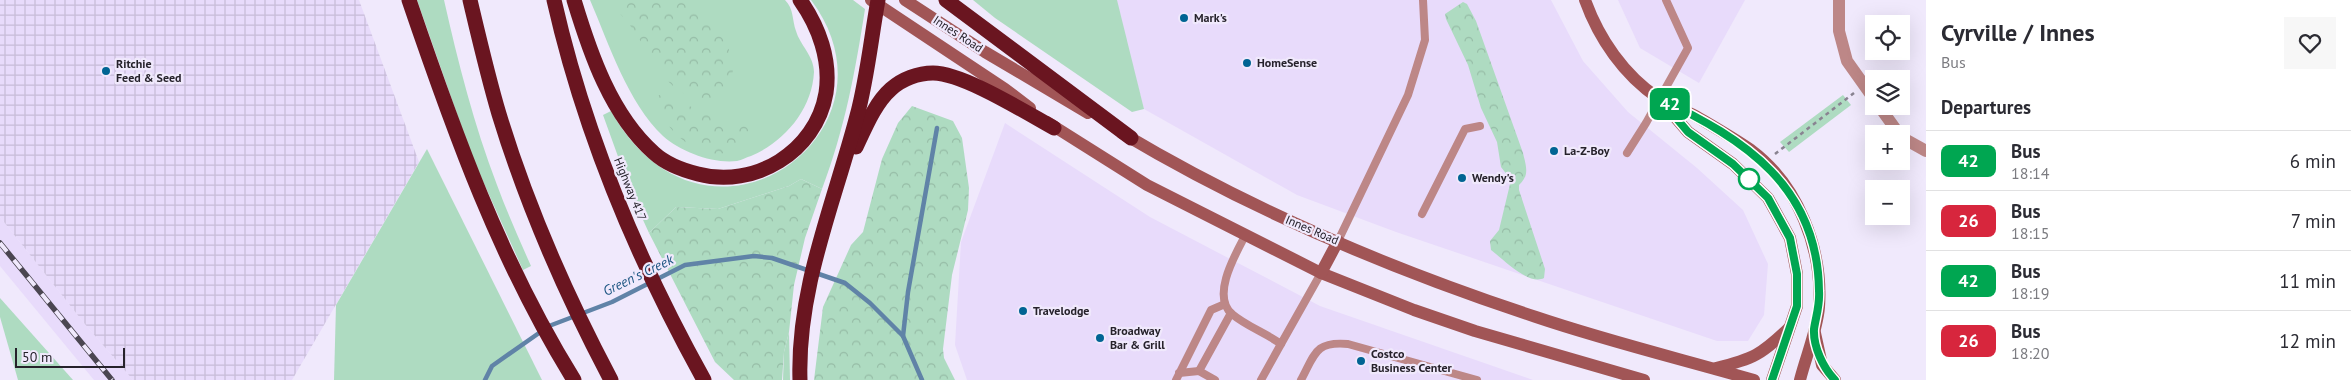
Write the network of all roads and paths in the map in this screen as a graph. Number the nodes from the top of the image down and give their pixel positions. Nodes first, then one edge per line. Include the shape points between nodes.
1 (408, 0) edge
2 (464, 0) edge
3 (470, 0) edge
4 (554, 0) edge
5 (574, 0) edge
6 (800, 0) edge
7 (905, 0) edge
8 (946, 0) edge
9 (1423, 0) edge
10 (1584, 0) edge
11 (1666, 0) edge
12 (1839, 0) edge
13 (875, 1) edge
14 (489, 75) junction
15 (1864, 85) joint
16 (1660, 99) junction
17 (1480, 126) dead end
18 (1054, 128) junction
19 (1131, 138) junction
20 (1910, 142) edge
21 (1926, 151) edge
22 (1626, 153) dead end
23 (1764, 162) junction
24 (835, 192) junction
25 (1422, 214) dead end
26 (1245, 236) junction
27 (1338, 241) junction
28 (1322, 273) junction
29 (1225, 304) junction
30 (1231, 313) junction
31 (1790, 326) junction
32 (1814, 330) junction
33 (1281, 344) junction
34 (1713, 368) junction
35 (1199, 372) junction
36 (1177, 376) edge
37 (574, 380) edge
38 (611, 380) edge
39 (704, 380) edge
40 (800, 380) edge
41 (1215, 380) edge
42 (1262, 380) edge
43 (1301, 380) edge
44 (1477, 380) edge
45 (1644, 380) edge
46 (1754, 380) edge
47 (1772, 380) edge
48 (1800, 380) edge
49 (1835, 380) edge

1 - 37 highway via 473,181 534,311
2 - 14 highway
3 - 14 highway
4 - 39 highway, Highway 417 via 589,122 643,260
5 - 6 highway via 604,80 637,136 655,154 675,167 721,178 756,173 787,157 808,134 820,114 826,93 826,60 816,27
7 - 19 main road, Innes Road via 985,52
8 - 19 highway
9 - 27 lane via 1425,40 1408,95
10 - 16 main road via 1604,41 1624,68
11 - 16 lane via 1688,48
12 - 15 street via 1839,31 1847,61
13 - 18 main road, Innes Road via 1005,89
13 - 24 highway via 858,114
14 - 38 highway via 511,149 566,291
15 - 23 path
16 - 22 lane
16 - 23 main road via 1698,117
16 - 31 main road via 1688,132 1733,164 1758,188 1779,217 1790,238 1797,274 1797,306
17 - 25 lane via 1465,128
18 - 24 highway via 953,77 934,73 915,76 897,85 884,97 871,116
18 - 26 main road, Innes Road via 1147,185
19 - 27 main road, Innes Road via 1260,207
20 - 21 street
23 - 32 main road via 1782,180 1799,208 1812,241 1820,291
24 - 40 highway via 805,301
26 - 28 main road, Innes Road
26 - 29 lane via 1224,283
27 - 28 main road
27 - 34 main road, Innes Road via 1537,318
28 - 33 lane
28 - 45 main road, Innes Road via 1475,331
29 - 30 lane
29 - 36 lane via 1211,310
30 - 33 lane
30 - 35 lane
31 - 34 main road via 1769,347 1749,360
31 - 47 main road
32 - 48 main road
32 - 49 main road via 1822,365
33 - 42 lane
34 - 46 main road, Innes Road
35 - 36 lane
35 - 41 lane
43 - 44 lane via 1316,351 1330,343 1348,344

